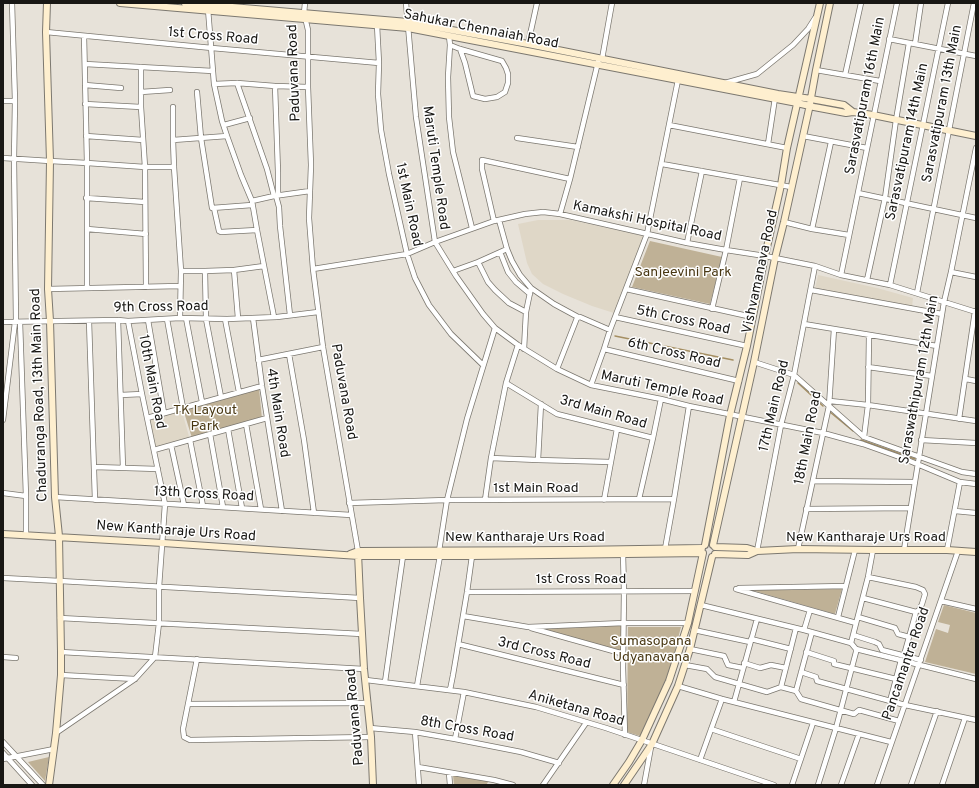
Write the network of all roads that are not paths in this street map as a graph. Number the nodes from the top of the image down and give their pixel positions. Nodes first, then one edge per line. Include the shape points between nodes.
1 (12, 3) edge
2 (47, 3) edge
3 (120, 3) edge
4 (185, 3) edge
5 (305, 3) edge
6 (406, 3) edge
7 (537, 3) edge
8 (612, 3) edge
9 (820, 3) edge
10 (830, 3) edge
11 (860, 3) edge
12 (897, 3) edge
13 (921, 3) edge
14 (948, 3) edge
15 (974, 3) edge
16 (207, 8) junction
17 (305, 16) junction
18 (817, 16) junction
19 (377, 25) junction
20 (408, 25) junction
21 (46, 32) junction
22 (84, 36) junction
23 (449, 36) junction
24 (889, 39) junction
25 (909, 43) junction
26 (528, 44) junction
27 (915, 44) junction
28 (450, 45) junction
29 (212, 48) junction
30 (460, 49) junction
31 (939, 49) junction
32 (964, 54) junction
33 (308, 56) junction
34 (976, 56) edge
35 (599, 61) junction
36 (379, 62) junction
37 (85, 64) junction
38 (141, 67) junction
39 (816, 70) junction
40 (213, 71) junction
41 (845, 75) junction
42 (678, 80) junction
43 (880, 81) junction
44 (237, 83) junction
45 (726, 83) junction
46 (214, 84) junction
47 (85, 85) junction
48 (275, 86) junction
49 (121, 88) dead end
50 (308, 88) junction
51 (170, 90) dead end
52 (141, 92) junction
53 (197, 92) dead end
54 (775, 98) junction
55 (811, 99) junction
56 (798, 100) junction
57 (3, 101) edge
58 (15, 101) junction
59 (85, 104) junction
60 (810, 106) junction
61 (141, 107) junction
62 (173, 107) dead end
63 (853, 112) junction
64 (873, 115) junction
65 (250, 118) junction
66 (896, 120) junction
67 (224, 125) junction
68 (669, 125) junction
69 (923, 125) junction
70 (949, 130) junction
71 (86, 136) junction
72 (227, 136) junction
73 (803, 136) junction
74 (976, 136) edge
75 (201, 138) junction
76 (517, 138) dead end
77 (143, 140) junction
78 (173, 140) junction
79 (831, 142) junction
80 (768, 144) junction
81 (578, 146) junction
82 (787, 148) junction
83 (867, 148) junction
84 (976, 148) edge
85 (3, 158) edge
86 (14, 159) junction
87 (50, 161) junction
88 (86, 163) junction
89 (662, 164) junction
90 (145, 167) junction
91 (174, 167) junction
92 (702, 171) junction
93 (740, 178) junction
94 (570, 179) junction
95 (781, 185) junction
96 (792, 187) junction
97 (310, 191) junction
98 (858, 193) junction
99 (276, 196) junction
100 (86, 198) junction
101 (885, 198) junction
102 (145, 202) junction
103 (252, 203) junction
104 (907, 203) junction
105 (214, 208) junction
106 (934, 209) junction
107 (560, 214) junction
108 (962, 215) junction
109 (976, 218) edge
110 (499, 220) junction
111 (494, 221) junction
112 (784, 222) junction
113 (472, 228) junction
114 (86, 229) junction
115 (812, 229) junction
116 (257, 230) junction
117 (146, 234) junction
118 (648, 234) junction
119 (849, 235) junction
120 (434, 242) junction
121 (687, 242) junction
122 (507, 249) junction
123 (726, 250) junction
124 (500, 252) junction
125 (407, 254) junction
126 (765, 256) junction
127 (775, 258) junction
128 (478, 262) junction
129 (264, 266) junction
130 (815, 266) junction
131 (234, 270) junction
132 (313, 270) junction
133 (181, 271) junction
134 (205, 271) junction
135 (453, 271) junction
136 (951, 272) junction
137 (841, 275) junction
138 (976, 277) edge
139 (867, 280) junction
140 (890, 285) junction
141 (180, 286) junction
142 (146, 287) junction
143 (48, 288) junction
144 (87, 288) junction
145 (531, 288) junction
146 (626, 289) junction
147 (811, 290) junction
148 (530, 294) junction
149 (917, 294) junction
150 (944, 302) junction
151 (712, 309) junction
152 (976, 311) edge
153 (318, 312) junction
154 (526, 312) junction
155 (942, 314) junction
156 (290, 315) junction
157 (274, 316) junction
158 (578, 317) junction
159 (615, 317) junction
160 (752, 317) junction
161 (180, 318) junction
162 (186, 318) junction
163 (206, 318) junction
164 (238, 318) junction
165 (253, 318) junction
166 (167, 319) junction
167 (225, 319) junction
168 (118, 320) junction
169 (148, 320) junction
170 (50, 321) junction
171 (89, 321) junction
172 (128, 321) junction
173 (3, 322) edge
174 (17, 322) junction
175 (804, 324) junction
176 (495, 328) junction
177 (834, 329) junction
178 (610, 330) junction
179 (869, 335) junction
180 (974, 338) edge
181 (518, 345) junction
182 (747, 346) junction
183 (937, 346) junction
184 (323, 348) junction
185 (524, 349) junction
186 (604, 350) junction
187 (289, 354) junction
188 (258, 360) junction
189 (754, 362) junction
190 (483, 365) junction
191 (868, 367) junction
192 (557, 369) junction
193 (3, 372) edge
194 (9, 372) junction
195 (794, 375) junction
196 (932, 376) junction
197 (966, 379) junction
198 (739, 381) junction
199 (976, 381) edge
200 (506, 383) junction
201 (591, 385) junction
202 (262, 386) junction
203 (239, 392) junction
204 (142, 394) junction
205 (121, 396) junction
206 (221, 397) junction
207 (661, 399) junction
208 (202, 402) junction
209 (541, 404) junction
210 (829, 404) junction
211 (868, 405) junction
212 (689, 406) junction
213 (183, 408) junction
214 (164, 413) junction
215 (926, 414) junction
216 (730, 415) junction
217 (742, 417) junction
218 (146, 418) junction
219 (267, 418) junction
220 (959, 419) junction
221 (3, 420) edge
222 (976, 421) edge
223 (246, 424) junction
224 (781, 425) junction
225 (228, 429) junction
226 (617, 429) junction
227 (823, 433) junction
228 (210, 434) junction
229 (864, 436) junction
230 (653, 438) junction
231 (190, 440) junction
232 (922, 440) junction
233 (976, 443) edge
234 (171, 445) junction
235 (154, 450) junction
236 (918, 457) junction
237 (491, 458) junction
238 (538, 460) junction
239 (611, 462) junction
240 (917, 465) junction
241 (94, 467) junction
242 (123, 468) junction
243 (158, 469) junction
244 (976, 474) edge
245 (813, 481) junction
246 (914, 482) junction
247 (960, 482) junction
248 (976, 484) edge
249 (3, 493) edge
250 (26, 496) junction
251 (55, 497) junction
252 (639, 499) junction
253 (674, 499) junction
254 (95, 500) junction
255 (447, 500) junction
256 (485, 500) junction
257 (604, 500) junction
258 (349, 503) junction
259 (165, 504) junction
260 (184, 505) junction
261 (203, 506) junction
262 (223, 507) junction
263 (242, 508) junction
264 (910, 508) junction
265 (261, 509) junction
266 (806, 510) junction
267 (282, 511) junction
268 (955, 511) junction
269 (314, 513) junction
270 (976, 513) edge
271 (351, 515) junction
272 (3, 534) edge
273 (26, 534) junction
274 (59, 536) junction
275 (163, 543) junction
276 (714, 546) junction
277 (665, 549) junction
278 (703, 549) junction
279 (798, 549) junction
280 (855, 550) junction
281 (873, 550) junction
282 (904, 550) junction
283 (946, 550) junction
284 (757, 551) junction
285 (958, 551) junction
286 (976, 552) edge
287 (358, 554) junction
288 (440, 554) junction
289 (623, 554) junction
290 (403, 556) junction
291 (472, 556) junction
292 (713, 556) junction
293 (868, 577) junction
294 (3, 578) edge
295 (60, 581) junction
296 (846, 586) junction
297 (159, 587) junction
298 (624, 591) junction
299 (695, 591) junction
300 (467, 592) junction
301 (360, 598) junction
302 (863, 598) junction
303 (941, 601) junction
304 (701, 605) junction
305 (976, 609) edge
306 (810, 610) junction
307 (916, 612) junction
308 (463, 616) junction
309 (838, 617) junction
310 (858, 617) junction
311 (60, 618) junction
312 (757, 619) junction
313 (159, 623) junction
314 (624, 623) junction
315 (688, 623) junction
316 (856, 623) junction
317 (528, 627) junction
318 (796, 628) junction
319 (694, 630) junction
320 (804, 630) junction
321 (812, 632) junction
322 (362, 634) junction
323 (853, 635) junction
324 (909, 636) junction
325 (751, 640) junction
326 (851, 643) junction
327 (458, 644) junction
328 (856, 648) junction
329 (690, 649) junction
330 (791, 649) junction
331 (62, 652) junction
332 (806, 652) junction
333 (624, 654) junction
334 (3, 657) edge
335 (155, 657) junction
336 (902, 657) junction
337 (16, 658) dead end
338 (197, 659) junction
339 (920, 662) junction
340 (685, 665) junction
341 (744, 665) junction
342 (786, 668) junction
343 (364, 669) junction
344 (852, 669) junction
345 (801, 672) junction
346 (61, 675) junction
347 (135, 679) junction
348 (896, 679) junction
349 (976, 679) edge
350 (366, 680) junction
351 (384, 682) junction
352 (739, 684) junction
353 (624, 685) junction
354 (417, 686) junction
355 (678, 686) junction
356 (781, 687) junction
357 (846, 689) junction
358 (450, 690) junction
359 (796, 691) junction
360 (464, 692) junction
361 (722, 699) junction
362 (890, 700) junction
363 (734, 702) junction
364 (368, 703) junction
365 (188, 704) junction
366 (905, 704) junction
367 (841, 710) junction
368 (937, 711) junction
369 (965, 718) junction
370 (976, 720) edge
371 (899, 721) junction
372 (813, 722) junction
373 (586, 723) junction
374 (370, 728) junction
375 (836, 728) junction
376 (712, 729) junction
377 (56, 732) junction
378 (415, 732) junction
379 (625, 734) junction
380 (859, 734) junction
381 (371, 737) junction
382 (455, 739) junction
383 (642, 740) junction
384 (3, 742) edge
385 (891, 742) junction
386 (652, 744) junction
387 (54, 749) junction
388 (3, 754) edge
389 (16, 756) junction
390 (5, 758) edge
391 (800, 759) junction
392 (700, 760) junction
393 (559, 763) junction
394 (418, 767) junction
395 (449, 773) junction
396 (494, 780) junction
397 (32, 785) edge
398 (43, 785) edge
399 (49, 785) edge
400 (373, 785) edge
401 (419, 785) edge
402 (450, 785) edge
403 (490, 785) edge
404 (513, 785) edge
405 (543, 785) edge
406 (613, 785) edge
407 (624, 785) edge
408 (644, 785) edge
409 (774, 785) edge
410 (792, 785) edge
411 (818, 785) edge
412 (841, 785) edge
413 (877, 785) edge
414 (911, 785) edge
415 (942, 785) edge

1 - 58 street
2 - 21 main road, Chaduranga Road, 13th Main Road
3 - 16 main road, Sahukar Chennaiah Road
4 - 16 main road, Sahukar Chennaiah Road
5 - 17 street, Paduvana Road
6 - 20 street, Maruti Temple Road
7 - 26 street
8 - 35 street
9 - 18 main road, Vishvamanava Road
10 - 39 main road, Vishvamanava Road
11 - 41 street
12 - 24 street, Sarasvatipuram 16th Main
13 - 27 street
14 - 31 street, Sarasvatipuram 14th Main
15 - 32 street, Sarasvatipuram 13th Main
16 - 17 main road, Sahukar Chennaiah Road
16 - 29 street
17 - 19 main road, Sahukar Chennaiah Road
17 - 20 main road, Sahukar Chennaiah Road
17 - 33 street, Paduvana Road
18 - 45 street via 793,45 757,74
18 - 56 main road, Vishvamanava Road
19 - 20 main road, Sahukar Chennaiah Road
19 - 36 street, 1st Main Road
20 - 23 main road, Sahukar Chennaiah Road
20 - 26 main road, Sahukar Chennaiah Road
20 - 120 street, Maruti Temple Road via 416,117
21 - 22 street, 1st Cross Road
21 - 87 main road, Chaduranga Road, 13th Main Road
22 - 29 street, 1st Cross Road
22 - 37 street
23 - 28 street
23 - 35 main road, Sahukar Chennaiah Road
24 - 25 street
24 - 43 street, Sarasvatipuram 16th Main
25 - 27 street
25 - 66 street
26 - 35 main road, Sahukar Chennaiah Road
27 - 31 street
28 - 30 street
28 - 113 street via 448,77 452,145
29 - 33 street, 1st Cross Road
29 - 40 street
30 - 30 street via 473,96 484,99 497,97 505,92 508,74 502,61
31 - 32 street
31 - 69 street, Sarasvatipuram 14th Main
32 - 34 street
32 - 70 street, Sarasvatipuram 13th Main
33 - 36 street, 1st Cross Road
33 - 50 street, Paduvana Road
35 - 42 main road, Sahukar Chennaiah Road
35 - 45 main road, Sahukar Chennaiah Road
35 - 81 street
36 - 125 street, 1st Main Road via 381,130
37 - 38 street
37 - 47 street
38 - 40 street
38 - 52 street
39 - 41 street
39 - 55 main road, Vishvamanava Road
40 - 46 street
41 - 43 street
42 - 54 main road, Sahukar Chennaiah Road
42 - 68 street
43 - 64 street, Sarasvatipuram 16th Main
44 - 46 street
44 - 48 street
44 - 65 street
45 - 56 main road, Sahukar Chennaiah Road
46 - 67 street
47 - 49 street
47 - 59 street
48 - 50 street
48 - 99 street via 278,184
50 - 97 street, Paduvana Road
51 - 52 street
52 - 61 street
53 - 75 street
54 - 56 main road, Sahukar Chennaiah Road
54 - 80 street
55 - 56 main road, Sahukar Chennaiah Road
55 - 60 main road, Vishvamanava Road
55 - 63 main road, Sahukar Chennaiah Road via 844,105
56 - 60 main road, Sahukar Chennaiah Road
56 - 82 main road, Vishvamanava Road
57 - 58 street
58 - 86 street
59 - 61 street
59 - 71 street
60 - 63 main road, Sahukar Chennaiah Road
60 - 73 main road, Vishvamanava Road
61 - 77 street
62 - 78 street
63 - 64 main road, Sahukar Chennaiah Road
64 - 66 main road, Sahukar Chennaiah Road
64 - 83 street, Sarasvatipuram 16th Main
65 - 67 street
65 - 99 street
66 - 69 main road, Sahukar Chennaiah Road
66 - 101 street
67 - 72 street
68 - 80 street
68 - 89 street
69 - 70 main road, Sahukar Chennaiah Road
69 - 104 street, Sarasvatipuram 14th Main
70 - 74 main road, Sahukar Chennaiah Road
70 - 106 street, Sarasvatipuram 13th Main
71 - 77 street
71 - 88 street
72 - 75 street
72 - 103 street
73 - 79 street
73 - 96 main road, Vishvamanava Road
75 - 78 street
75 - 105 street
76 - 81 street
77 - 90 street
78 - 91 street
79 - 83 street
79 - 115 street
80 - 82 street
81 - 94 street
82 - 95 main road, Vishvamanava Road
83 - 98 street, Sarasvatipuram 16th Main
84 - 108 street, Saraswathipuram 12th Main
85 - 86 street
86 - 87 street
86 - 174 street
87 - 88 street
87 - 143 main road, Chaduranga Road, 13th Main Road
88 - 90 street
88 - 100 street
89 - 92 street
89 - 118 street
90 - 91 street
90 - 102 street
91 - 133 street
92 - 93 street
92 - 121 street
93 - 95 street
93 - 123 street
94 - 107 street
94 - 111 street via 482,160
95 - 96 street
95 - 126 main road, Vishvamanava Road
96 - 112 main road, Vishvamanava Road
97 - 99 street
97 - 132 street, Paduvana Road via 309,218
98 - 101 street
98 - 119 street, Sarasvatipuram 16th Main
99 - 103 street
99 - 156 street via 280,207
100 - 102 street
100 - 114 street
101 - 104 street
101 - 139 street
102 - 117 street
103 - 105 street
103 - 116 street
104 - 106 street
104 - 140 street, Sarasvatipuram 14th Main
105 - 116 street via 219,231
106 - 108 street
106 - 149 street, Sarasvatipuram 13th Main
107 - 110 street, Kamakshi Hospital Road via 542,212
107 - 118 street, Kamakshi Hospital Road
108 - 109 street
108 - 136 street, Saraswathipuram 12th Main
110 - 111 street, Kamakshi Hospital Road
110 - 122 street
111 - 113 street, Kamakshi Hospital Road
112 - 115 street
112 - 127 main road, Vishvamanava Road
113 - 120 street, Kamakshi Hospital Road
114 - 117 street
114 - 144 street
115 - 119 street
116 - 129 street
117 - 142 street
118 - 121 street, Kamakshi Hospital Road
118 - 146 street
119 - 137 street, Sarasvatipuram 16th Main
120 - 125 street, Kamakshi Hospital Road
120 - 135 street, Maruti Temple Road
121 - 123 street, Kamakshi Hospital Road
122 - 124 street
122 - 145 street via 520,275
123 - 126 street, Kamakshi Hospital Road
123 - 151 street
124 - 128 street
124 - 148 street via 508,272
125 - 132 street, Kamakshi Hospital Road
125 - 190 street, 1st Main Road via 429,305 451,334
126 - 127 street, Kamakshi Hospital Road
126 - 160 main road, Vishvamanava Road
127 - 130 street, Kamakshi Hospital Road
127 - 189 main road, Vishvamanava Road
128 - 135 street
128 - 154 street via 495,290
129 - 131 street
129 - 157 street
130 - 137 street, Kamakshi Hospital Road
130 - 147 street, 17th Main Road
131 - 134 street
131 - 164 street
132 - 153 street, Paduvana Road
133 - 134 street
133 - 141 street
134 - 163 street
135 - 176 street, Maruti Temple Road
136 - 138 street
136 - 150 street, Saraswathipuram 12th Main
137 - 139 street, Kamakshi Hospital Road
139 - 140 street, Kamakshi Hospital Road
140 - 149 street, Kamakshi Hospital Road
141 - 142 street
141 - 161 street
142 - 144 street
143 - 144 street
143 - 170 main road, Chaduranga Road, 13th Main Road
145 - 148 street
145 - 158 street
146 - 151 street
146 - 159 street
147 - 155 street
147 - 175 street, 17th Main Road
148 - 154 street
149 - 150 street, Kamakshi Hospital Road
150 - 152 street, Kamakshi Hospital Road
150 - 155 street, Saraswathipuram 12th Main
151 - 160 street
152 - 180 street
153 - 156 street, 9th Cross Road
153 - 184 street, Paduvana Road
154 - 185 street
155 - 183 street, Saraswathipuram 12th Main
156 - 157 street, 9th Cross Road
157 - 165 street, 9th Cross Road
158 - 178 street
158 - 192 street
159 - 178 street
159 - 182 street, 5th Cross Road
160 - 182 main road, Vishvamanava Road
161 - 162 street, 9th Cross Road
161 - 166 street, 9th Cross Road
162 - 163 street, 9th Cross Road
162 - 208 street
163 - 167 street, 9th Cross Road
163 - 206 street
164 - 165 street, 9th Cross Road
164 - 167 street, 9th Cross Road
165 - 188 street, 4th Main Road
166 - 169 street, 9th Cross Road
166 - 213 street
167 - 203 street
168 - 171 street, 9th Cross Road
168 - 172 street, 9th Cross Road
168 - 205 street
169 - 172 street, 9th Cross Road
169 - 214 street
170 - 171 street, 9th Cross Road
170 - 174 street, 9th Cross Road
170 - 251 main road, Chaduranga Road, 13th Main Road
171 - 241 street
172 - 204 street, 10th Main Road
173 - 174 street, 9th Cross Road
174 - 194 street
174 - 250 street
175 - 177 street
175 - 195 street, 17th Main Road
176 - 181 street, Maruti Temple Road
176 - 190 street
177 - 179 street
177 - 210 street, 18th Main Road
178 - 186 street
179 - 183 street
179 - 191 street
180 - 197 street
181 - 185 street, Maruti Temple Road
181 - 200 street
182 - 198 main road, Vishvamanava Road
183 - 196 street, Saraswathipuram 12th Main
184 - 187 street
184 - 258 street, Paduvana Road
185 - 192 street, Maruti Temple Road
186 - 198 street, 6th Cross Road
186 - 201 street
187 - 188 street
187 - 269 street
188 - 202 street, 4th Main Road
189 - 195 street
189 - 217 main road, Vishvamanava Road
190 - 255 street
191 - 196 street
191 - 211 street
192 - 201 street, Maruti Temple Road
193 - 194 street
194 - 221 street
195 - 210 street
195 - 224 street, 17th Main Road
196 - 215 street, Saraswathipuram 12th Main
197 - 199 street
197 - 220 street
198 - 216 main road, Vishvamanava Road
200 - 209 street, 3rd Main Road
200 - 237 street
201 - 207 street, Maruti Temple Road
202 - 203 street
202 - 219 street, 4th Main Road
203 - 206 street
204 - 205 street
204 - 218 street, 10th Main Road
205 - 242 street
206 - 208 street
207 - 212 street, Maruti Temple Road
207 - 230 street
208 - 213 street
209 - 226 street, 3rd Main Road via 557,414
209 - 238 street
210 - 211 street
210 - 227 street, 18th Main Road
210 - 229 street
211 - 215 street
211 - 229 street
212 - 216 street, Maruti Temple Road
212 - 253 street
213 - 214 street
214 - 218 street
215 - 220 street
215 - 232 street, Saraswathipuram 12th Main
216 - 217 street
216 - 278 main road, Vishvamanava Road
217 - 224 street
217 - 276 main road, Vishvamanava Road
218 - 235 street, 10th Main Road
219 - 223 street
219 - 267 street, 4th Main Road
220 - 222 street
223 - 225 street
223 - 265 street
224 - 227 street
224 - 284 street, 17th Main Road
225 - 228 street
225 - 263 street
226 - 230 street, 3rd Main Road
226 - 239 street
227 - 240 street via 863,444
227 - 245 street, 18th Main Road
228 - 231 street
228 - 262 street
229 - 236 street
230 - 252 street
231 - 234 street
231 - 261 street
232 - 233 street
232 - 236 street, Saraswathipuram 12th Main
234 - 235 street
234 - 260 street
235 - 243 street, 10th Main Road
236 - 240 street, Saraswathipuram 12th Main
236 - 244 street via 962,472
237 - 238 street
237 - 256 street
238 - 239 street
239 - 257 street
240 - 246 street, Saraswathipuram 12th Main
240 - 247 street
241 - 242 street
241 - 254 street
242 - 243 street
243 - 259 street, 10th Main Road
245 - 246 street
245 - 266 street, 18th Main Road
246 - 264 street, Saraswathipuram 12th Main
247 - 248 street
247 - 268 street
249 - 250 street
250 - 273 street
251 - 254 street, 13th Cross Road
251 - 274 main road, Chaduranga Road, 13th Main Road
252 - 253 street, 1st Main Road
252 - 257 street, 1st Main Road
253 - 277 street
254 - 259 street, 13th Cross Road
255 - 256 street, 1st Main Road
255 - 258 street, 1st Main Road
255 - 288 street
256 - 257 street, 1st Main Road
258 - 271 street, Paduvana Road
259 - 260 street, 13th Cross Road
259 - 275 street, 10th Main Road
260 - 261 street, 13th Cross Road
261 - 262 street, 13th Cross Road
262 - 263 street, 13th Cross Road
263 - 265 street, 13th Cross Road
264 - 266 street
264 - 282 street, Saraswathipuram 12th Main
265 - 267 street, 13th Cross Road
266 - 279 street, 18th Main Road
267 - 269 street, 13th Cross Road
268 - 270 street
268 - 283 street
269 - 271 street, 13th Cross Road
271 - 287 street, Paduvana Road
272 - 273 main road, New Kantharaje Urs Road
273 - 274 main road, New Kantharaje Urs Road
274 - 275 main road, New Kantharaje Urs Road
274 - 295 main road, Chaduranga Road, 13th Main Road
275 - 287 main road, New Kantharaje Urs Road
275 - 297 street, 10th Main Road
276 - 278 main road via 709,543
276 - 284 main road, New Kantharaje Urs Road via 750,548
276 - 292 main road via 716,550
277 - 278 main road, New Kantharaje Urs Road
277 - 288 main road, New Kantharaje Urs Road
278 - 289 main road, New Kantharaje Urs Road
278 - 292 main road via 706,556
278 - 299 main road, Vishvamanava Road
279 - 280 main road, New Kantharaje Urs Road
279 - 284 main road, New Kantharaje Urs Road
280 - 281 main road, New Kantharaje Urs Road
280 - 296 street
281 - 282 main road, New Kantharaje Urs Road
281 - 293 street
282 - 283 main road, New Kantharaje Urs Road
283 - 285 main road, New Kantharaje Urs Road
284 - 292 main road, New Kantharaje Urs Road via 748,555
285 - 286 main road, New Kantharaje Urs Road
285 - 303 street, Pancamantra Road
287 - 288 main road, New Kantharaje Urs Road
287 - 290 main road, New Kantharaje Urs Road
287 - 301 main road, Paduvana Road
288 - 290 main road, New Kantharaje Urs Road
288 - 291 main road, New Kantharaje Urs Road
288 - 354 street
289 - 291 main road, New Kantharaje Urs Road
289 - 298 street
290 - 351 street
291 - 300 street
292 - 304 main road
293 - 302 street
293 - 307 street via 923,590 925,594 922,604
294 - 295 street
295 - 297 street
295 - 311 main road, Chaduranga Road, 13th Main Road
296 - 306 street via 736,589
296 - 309 street
297 - 301 street
297 - 313 street, 10th Main Road
298 - 299 street, 1st Cross Road
298 - 300 street, 1st Cross Road
298 - 314 street
299 - 315 main road, Vishvamanava Road
300 - 308 street
301 - 322 main road, Paduvana Road
302 - 307 street
302 - 310 street
303 - 305 street
303 - 339 street, Pancamantra Road
304 - 312 street
304 - 319 main road
306 - 309 street
306 - 320 street
307 - 324 street
308 - 317 street
308 - 327 street
309 - 316 street
310 - 316 street
310 - 324 street via 895,628 898,634
311 - 313 street
311 - 331 main road, Chaduranga Road, 13th Main Road
312 - 318 street
312 - 325 street
313 - 322 street
313 - 335 street, 10th Main Road
314 - 315 street
314 - 317 street
314 - 333 street
315 - 383 main road, Vishvamanava Road via 669,681
316 - 323 street
317 - 333 street
318 - 320 street
318 - 330 street
319 - 325 street
319 - 329 main road
320 - 321 street
321 - 326 street
321 - 332 street
322 - 343 main road, Paduvana Road
323 - 326 street
323 - 336 street via 876,642 882,650
324 - 336 street
325 - 330 street
325 - 341 street
326 - 328 street
327 - 353 street, 3rd Cross Road
327 - 358 street
328 - 336 street
328 - 344 street
329 - 340 main road
329 - 341 street via 724,656 728,665
330 - 342 street
331 - 335 street
331 - 346 main road, Chaduranga Road, 13th Main Road
332 - 344 street
332 - 345 street
333 - 353 street
334 - 337 street
335 - 338 street
335 - 347 street
336 - 339 street
336 - 348 street
338 - 343 street
338 - 365 street
339 - 349 street
339 - 366 street, Pancamantra Road
340 - 352 street via 707,669 715,677
340 - 355 main road
341 - 342 street
341 - 352 street
342 - 356 street
343 - 350 main road, Paduvana Road
344 - 348 street
344 - 357 street
345 - 357 street via 816,677 818,681
345 - 359 street
346 - 347 street
346 - 377 main road, Chaduranga Road, 13th Main Road
347 - 377 street
348 - 362 street
350 - 351 street, Aniketana Road
350 - 364 main road, Paduvana Road
351 - 354 street, Aniketana Road
352 - 356 street via 767,692
352 - 363 street
353 - 379 street
354 - 358 street, Aniketana Road
355 - 361 street
355 - 386 main road
356 - 359 street
357 - 362 street
357 - 367 street
358 - 360 street, Aniketana Road
359 - 367 street via 801,699
360 - 373 street, Aniketana Road via 536,707
360 - 382 street
361 - 363 street
361 - 376 street
362 - 366 street
363 - 372 street
364 - 365 street
364 - 374 main road, Paduvana Road
365 - 381 street via 183,729 184,736 190,740
366 - 368 street
366 - 371 street, Pancamantra Road
367 - 371 street via 854,714 859,710
367 - 375 street
368 - 369 street
368 - 414 street
369 - 370 street
369 - 415 street
371 - 385 street, Pancamantra Road
372 - 375 street
372 - 391 street
373 - 379 street, Aniketana Road
373 - 393 street
374 - 378 street, 8th Cross Road
374 - 381 main road, Paduvana Road
375 - 380 street
375 - 411 street
376 - 391 street
376 - 392 street
377 - 387 main road, Chaduranga Road, 13th Main Road
378 - 382 street, 8th Cross Road
378 - 394 street
379 - 383 street, Aniketana Road
380 - 385 street
380 - 412 street
381 - 400 main road, Paduvana Road
382 - 393 street, 8th Cross Road via 521,752
383 - 386 street, Aniketana Road
383 - 406 main road, Vishvamanava Road
384 - 389 street
385 - 413 street, Pancamantra Road
386 - 392 street, Aniketana Road
386 - 407 main road
386 - 408 street
387 - 389 street
387 - 399 main road, Chaduranga Road, 13th Main Road
388 - 390 street
389 - 390 street
389 - 398 street
390 - 397 street
391 - 410 street
392 - 409 street, Aniketana Road
393 - 405 street
394 - 395 street
394 - 401 street
395 - 396 street
395 - 402 street
396 - 403 street
396 - 404 street

